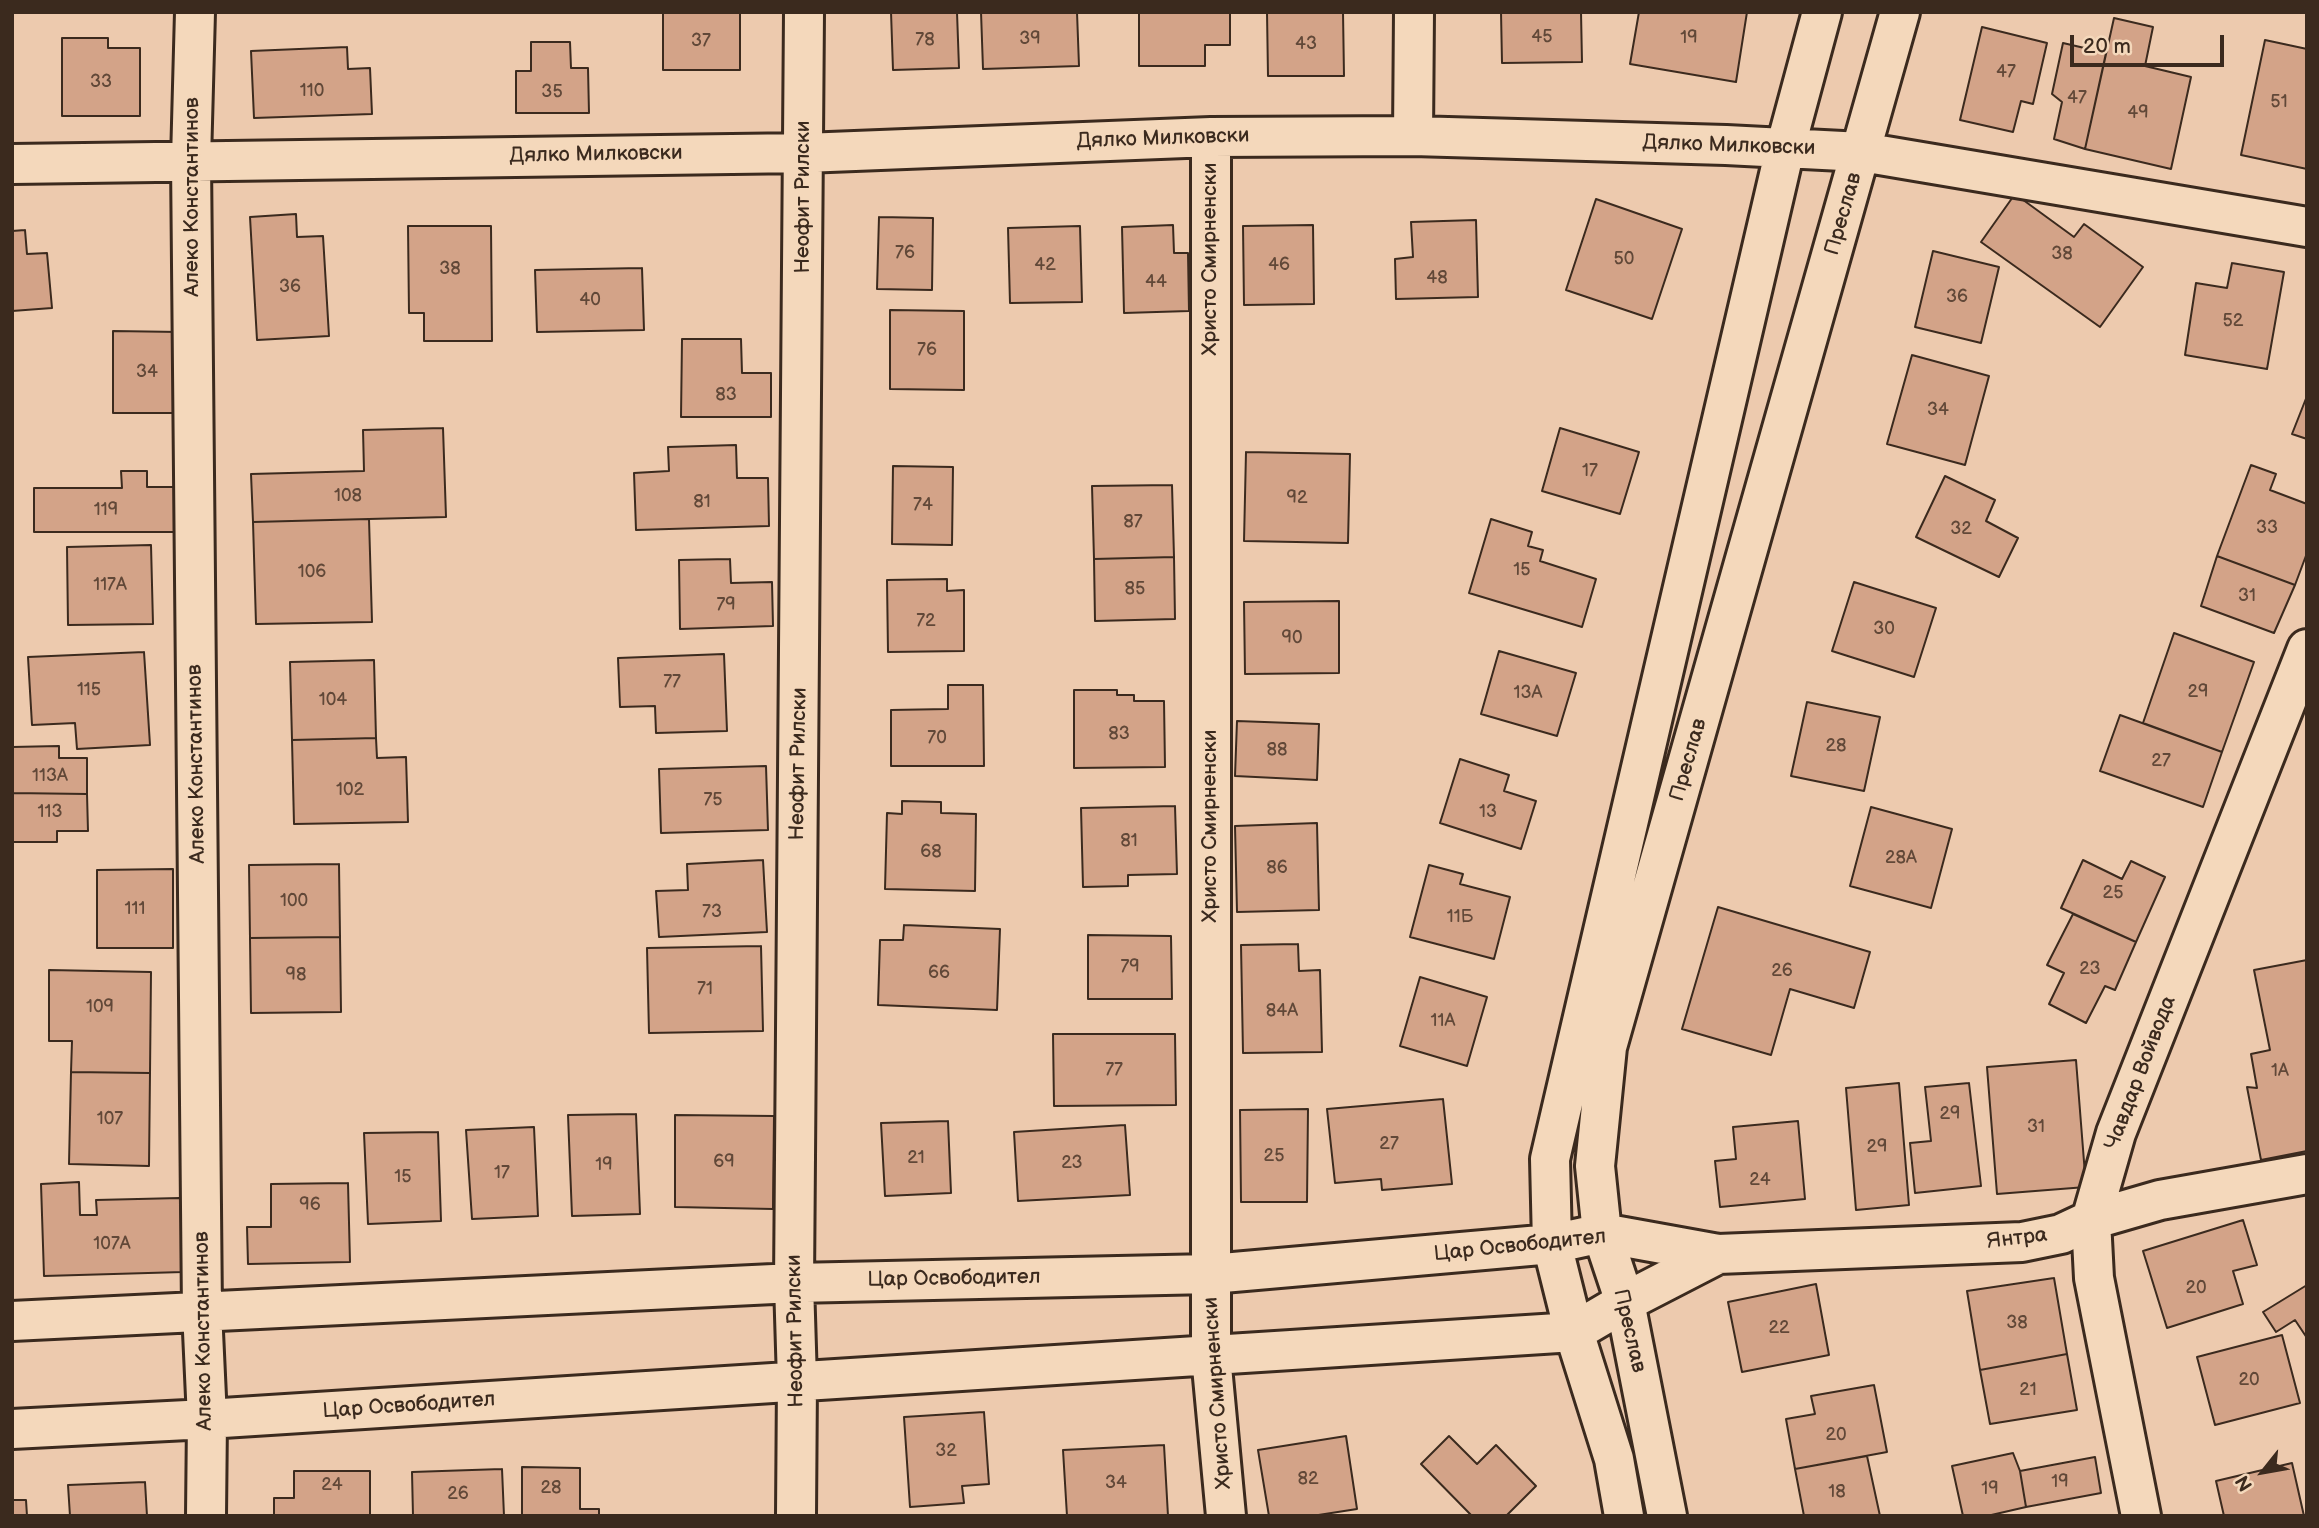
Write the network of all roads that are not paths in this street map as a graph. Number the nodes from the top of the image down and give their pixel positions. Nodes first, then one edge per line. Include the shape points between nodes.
1 (195, 12) edge
2 (804, 12) edge
3 (1414, 12) edge
4 (1822, 12) edge
5 (1900, 12) edge
6 (1211, 136) junction
7 (1413, 136) junction
8 (1785, 149) junction
9 (804, 152) junction
10 (1862, 152) junction
11 (191, 159) junction
12 (12, 164) edge
13 (2307, 228) edge
14 (2307, 649) edge
15 (2307, 1174) edge
16 (2091, 1220) junction
17 (1602, 1233) junction
18 (1552, 1244) junction
19 (1718, 1255) junction
20 (1211, 1274) junction
21 (794, 1283) junction
22 (1625, 1301) junction
23 (202, 1310) junction
24 (12, 1321) edge
25 (1574, 1332) junction
26 (1211, 1356) junction
27 (797, 1381) junction
28 (207, 1419) junction
29 (12, 1429) edge
30 (206, 1516) edge
31 (796, 1516) edge
32 (1226, 1516) edge
33 (1624, 1516) edge
34 (1667, 1516) edge
35 (2141, 1516) edge

1 - 11 street, Алеко Константинов
2 - 9 street, Неофит Рилски
3 - 7 street
4 - 8 street, Преслав
5 - 10 street, Преслав
6 - 7 street, Дялко Милковски
6 - 9 street, Дялко Милковски
6 - 20 street, Христо Смирненски
7 - 8 street, Дялко Милковски
8 - 10 street, Дялко Милковски
8 - 18 street, Преслав via 1550,1159
9 - 11 street, Дялко Милковски
9 - 21 street, Неофит Рилски
10 - 13 street, Дялко Милковски
10 - 17 street, Преслав via 1607,1047 1595,1166
11 - 12 street, Дялко Милковски
11 - 23 street, Алеко Константинов
14 - 16 street, Чавдар Войвода via 2116,1133
15 - 16 street, Янтра via 2160,1200
16 - 19 street, Янтра via 2061,1234 2022,1242
16 - 35 street, Чавдар Войвода via 2094,1278
17 - 18 street, Цар Освободител
17 - 19 street, Цар Освободител
17 - 22 street, Преслав
18 - 20 street, Цар Освободител
18 - 25 street, Преслав
19 - 22 street, Цар Освободител
20 - 21 street, Цар Освободител
20 - 26 street, Христо Смирненски
21 - 23 street, Цар Освободител
21 - 27 street, Неофит Рилски
22 - 25 street, Цар Освободител
22 - 34 street, Преслав
23 - 24 street, Цар Освободител
23 - 28 street, Алеко Константинов
25 - 26 street, Цар Освободител
25 - 33 street, Преслав via 1614,1459
26 - 27 street, Цар Освободител
26 - 32 street, Христо Смирненски
27 - 28 street, Цар Освободител
27 - 31 street, Неофит Рилски
28 - 29 street, Цар Освободител
28 - 30 street, Алеко Константинов

